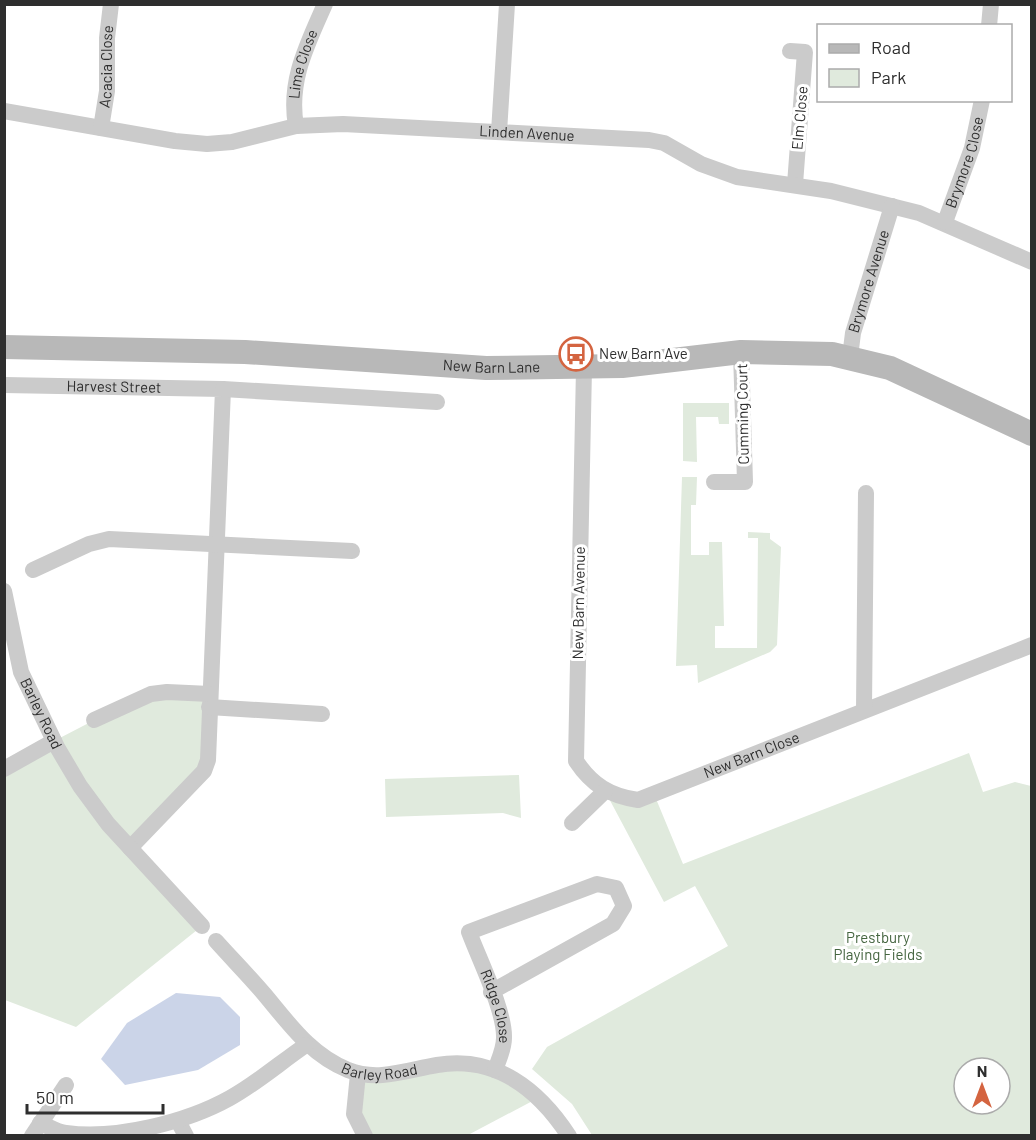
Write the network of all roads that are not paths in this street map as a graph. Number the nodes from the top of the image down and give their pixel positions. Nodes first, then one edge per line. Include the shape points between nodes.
1 (111, 4) edge
2 (325, 4) edge
3 (507, 4) edge
4 (991, 4) edge
5 (989, 24) edge
6 (805, 52) edge
7 (982, 102) edge
8 (4, 111) edge
9 (296, 126) junction
10 (101, 128) junction
11 (499, 132) junction
12 (795, 184) junction
13 (892, 206) junction
14 (945, 222) junction
15 (1032, 262) edge
16 (4, 347) edge
17 (741, 352) junction
18 (850, 357) junction
19 (584, 368) junction
20 (4, 385) edge
21 (223, 389) junction
22 (437, 402) dead end
23 (1032, 434) edge
24 (714, 482) dead end
25 (866, 493) dead end
26 (218, 544) junction
27 (352, 551) dead end
28 (33, 570) dead end
29 (4, 591) edge
30 (1032, 645) edge
31 (210, 701) junction
32 (864, 710) junction
33 (322, 714) dead end
34 (94, 720) dead end
35 (54, 741) junction
36 (4, 769) edge
37 (605, 791) junction
38 (638, 800) joint
39 (572, 823) dead end
40 (130, 848) junction
41 (202, 926) dead end
42 (216, 940) dead end
43 (491, 992) junction
44 (306, 1045) junction
45 (495, 1070) junction
46 (358, 1074) junction
47 (66, 1085) dead end
48 (182, 1128) edge
49 (36, 1129) edge
50 (365, 1136) edge
51 (569, 1136) edge

1 - 10 street, Acacia Close via 107,91
2 - 9 street, Lime Close via 297,74 292,105
3 - 11 street
4 - 5 street
6 - 12 street, Elm Close
7 - 14 street, Brymore Close via 972,148
8 - 10 street, Linden Avenue
9 - 10 street, Linden Avenue via 207,144
9 - 11 street, Linden Avenue via 343,124
11 - 12 street, Linden Avenue via 657,141 723,173
12 - 13 street, Linden Avenue
13 - 14 street, Linden Avenue
13 - 18 street, Brymore Avenue via 853,333
14 - 15 street, Linden Avenue
16 - 19 main road, New Barn Lane via 245,352 469,368
17 - 18 main road, New Barn Lane
17 - 19 main road, New Barn Lane
17 - 24 street, Cumming Court via 745,482
18 - 23 main road, New Barn Lane via 890,368
19 - 37 street, New Barn Avenue via 576,761
20 - 21 street, Harvest Street
21 - 22 street, Harvest Street
21 - 26 street
25 - 32 street
26 - 27 street
26 - 28 street via 109,539
26 - 31 street
29 - 35 street, Barley Road via 21,672
30 - 32 street, New Barn Close
31 - 33 street
31 - 34 street via 167,692 151,694
31 - 40 street via 208,760 204,771
32 - 38 street, New Barn Close
35 - 36 street
35 - 40 street, Barley Road via 80,786
37 - 38 street, New Barn Avenue
37 - 39 street
40 - 41 street
42 - 44 street, Barley Road
43 - 43 street, Ridge Close via 607,929 624,906 616,888 597,884 469,932
43 - 45 street, Ridge Close via 504,1029 503,1048
44 - 46 street, Barley Road
44 - 48 street
45 - 46 street, Barley Road via 454,1063 384,1076
45 - 51 street, Barley Road via 518,1080 540,1097
46 - 50 street via 354,1114
47 - 49 street
48 - 49 street via 94,1134

